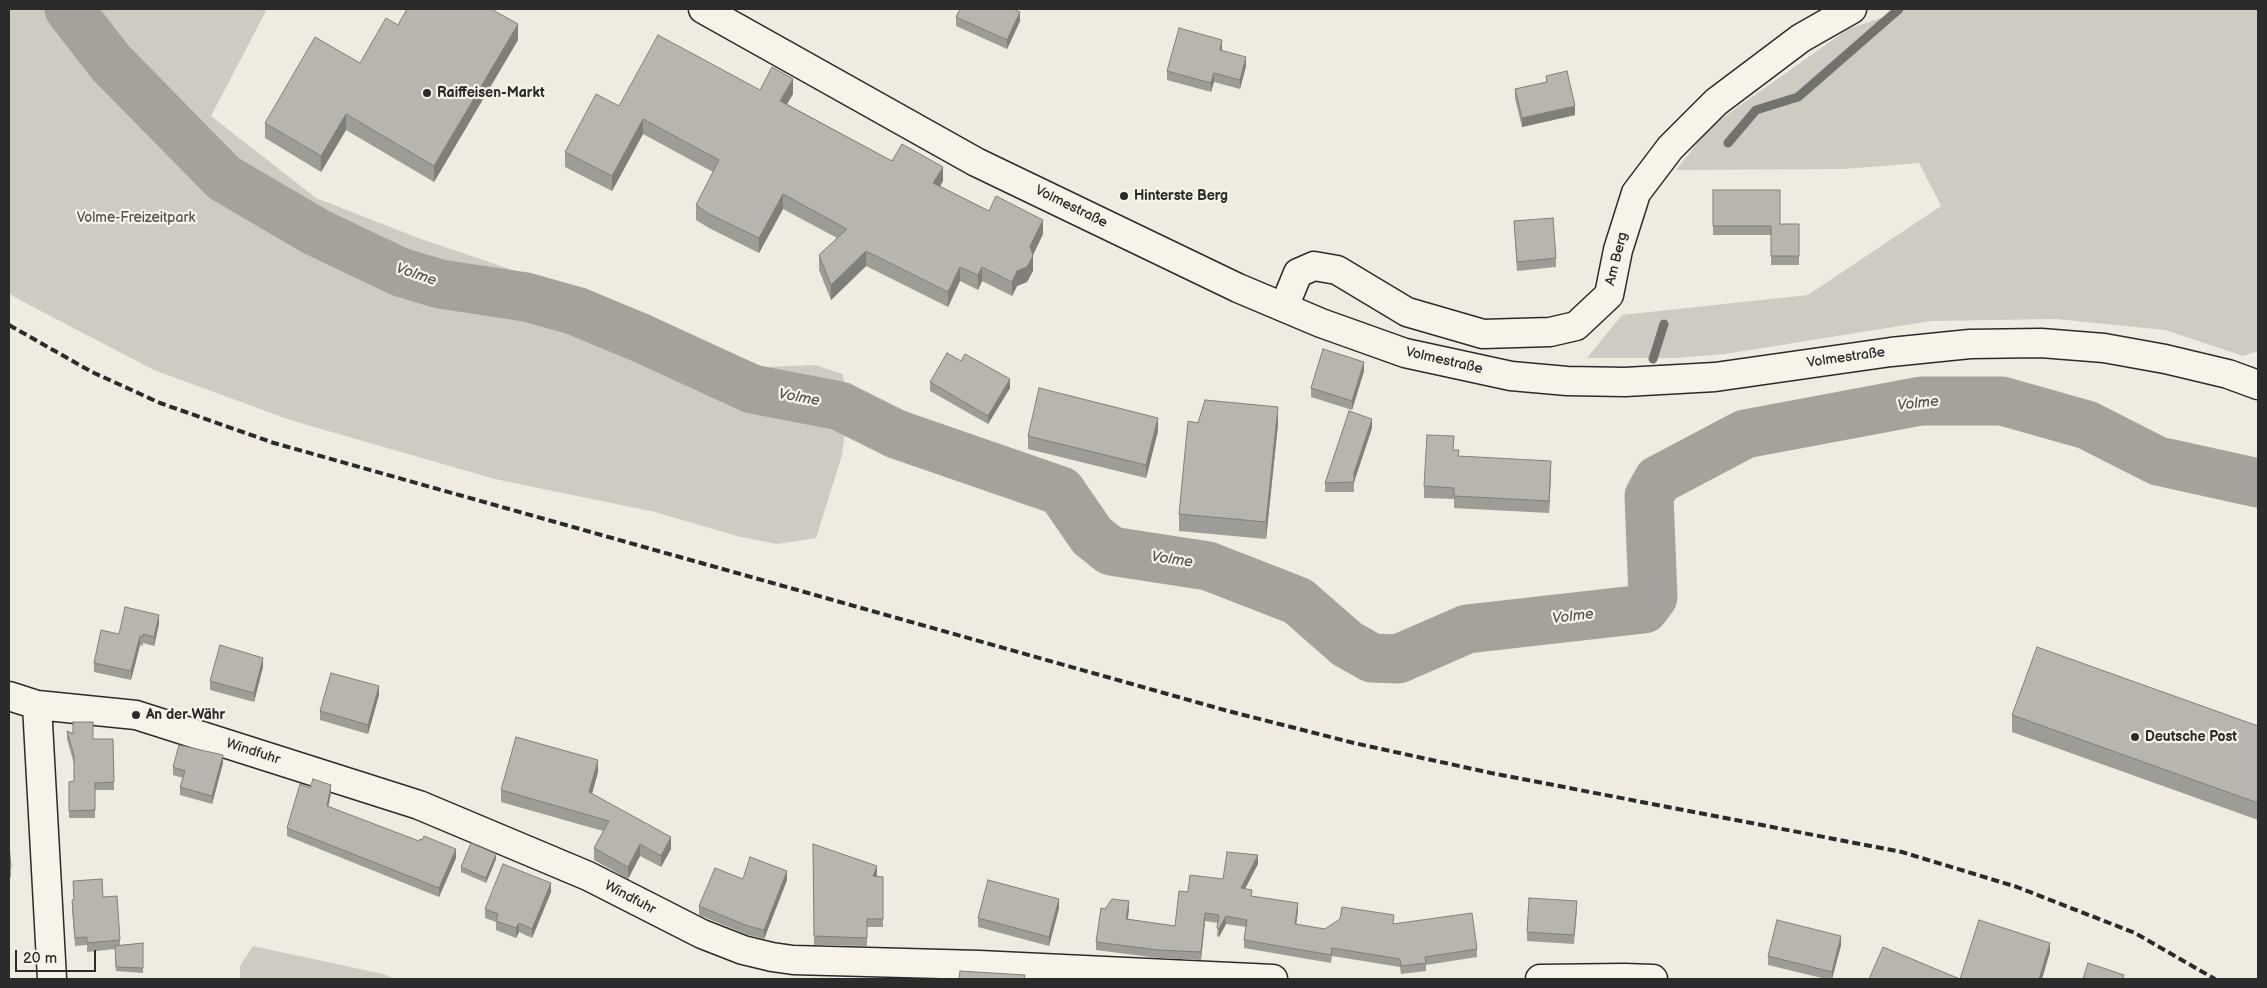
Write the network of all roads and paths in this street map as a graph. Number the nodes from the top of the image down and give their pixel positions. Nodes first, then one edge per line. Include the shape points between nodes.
1 (703, 9) edge
2 (1852, 9) edge
3 (1284, 307) junction
4 (2258, 385) edge
5 (9, 696) edge
6 (36, 705) junction
7 (894, 971) edge
8 (52, 979) edge
9 (1273, 979) edge
10 (1540, 979) edge
11 (1653, 979) edge

1 - 3 street, Volmestraße via 976,162
2 - 3 street, Am Berg via 1801,38 1716,102 1670,148 1636,193 1608,295 1576,326 1550,332 1483,334 1407,312 1337,270 1314,266 1298,273
3 - 4 street, Volmestraße via 1405,354 1512,376 1567,381 1625,382 1716,377 1891,352 1970,344 2041,343 2139,354 2228,374
5 - 6 street, Windfuhr
6 - 7 street, Windfuhr via 136,715 418,805 588,876 702,934 744,950 793,960
6 - 8 street
7 - 9 street, Windfuhr
10 - 11 street

